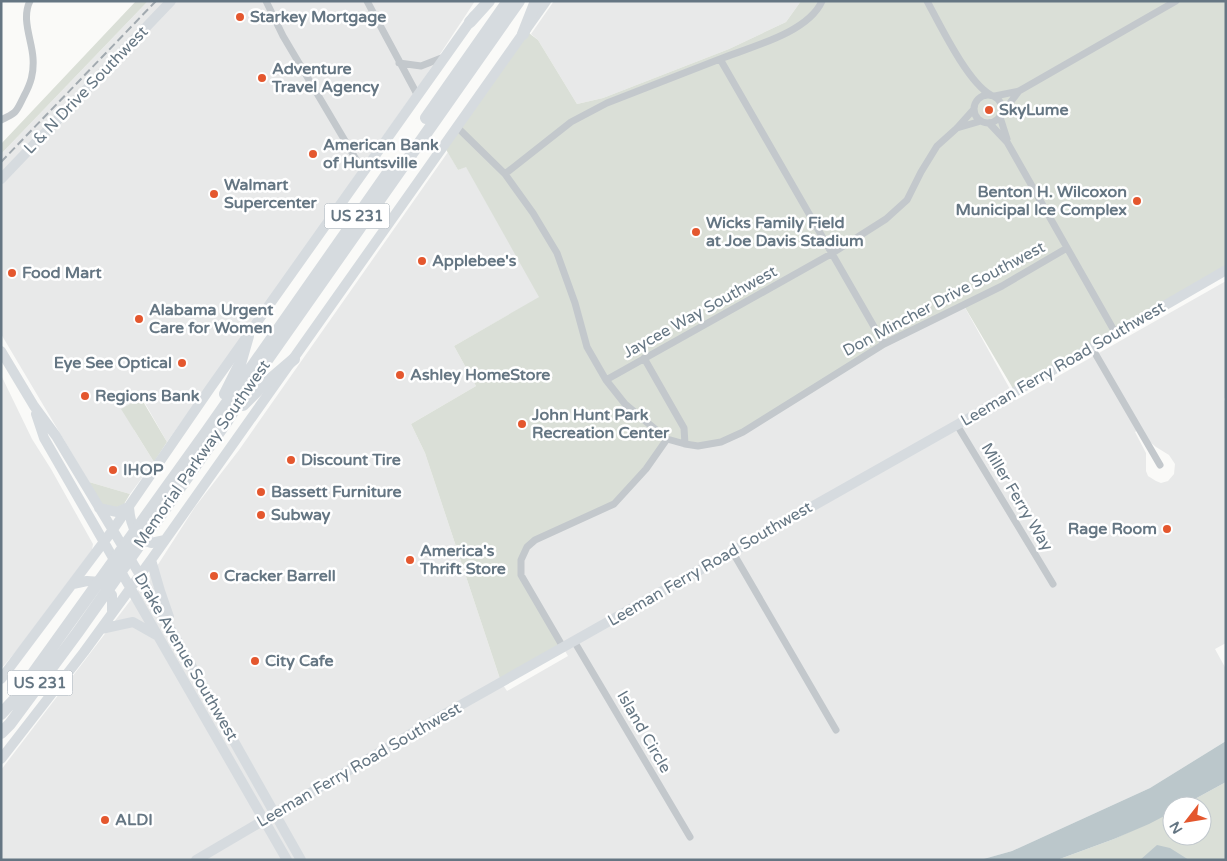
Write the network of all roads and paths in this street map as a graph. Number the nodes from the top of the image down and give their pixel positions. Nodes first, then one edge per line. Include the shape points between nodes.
1 (30, 1) edge
2 (171, 1) edge
3 (266, 1) edge
4 (367, 1) edge
5 (485, 1) edge
6 (489, 1) edge
7 (508, 1) edge
8 (519, 1) edge
9 (536, 1) edge
10 (546, 1) edge
11 (822, 1) edge
12 (927, 1) edge
13 (1176, 1) edge
14 (470, 22) junction
15 (523, 34) junction
16 (445, 57) junction
17 (720, 59) junction
18 (399, 63) junction
19 (972, 78) junction
20 (1019, 91) junction
21 (418, 96) junction
22 (993, 96) junction
23 (977, 100) junction
24 (974, 109) junction
25 (1001, 115) junction
26 (1, 120) edge
27 (981, 121) junction
28 (989, 124) junction
29 (457, 127) junction
30 (957, 128) junction
31 (1007, 142) junction
32 (365, 171) junction
33 (505, 174) junction
34 (1, 179) edge
35 (1067, 248) junction
36 (831, 254) junction
37 (1226, 270) edge
38 (1116, 334) junction
39 (248, 336) junction
40 (884, 344) junction
41 (1092, 348) junction
42 (1, 351) edge
43 (644, 358) junction
44 (294, 359) junction
45 (606, 380) junction
46 (34, 406) junction
47 (227, 421) junction
48 (957, 425) junction
49 (207, 431) junction
50 (668, 439) junction
51 (46, 442) junction
52 (685, 444) junction
53 (61, 445) junction
54 (1160, 465) dead end
55 (129, 507) junction
56 (99, 508) junction
57 (112, 531) junction
58 (165, 540) junction
59 (103, 543) junction
60 (732, 551) junction
61 (151, 560) junction
62 (140, 575) junction
63 (73, 584) junction
64 (1053, 584) dead end
65 (130, 588) junction
66 (112, 612) junction
67 (101, 628) junction
68 (72, 630) junction
69 (158, 636) junction
70 (574, 641) junction
71 (563, 647) junction
72 (182, 650) junction
73 (1, 679) edge
74 (1, 702) edge
75 (4, 723) edge
76 (224, 723) junction
77 (212, 729) junction
78 (836, 730) dead end
79 (1, 739) edge
80 (237, 745) junction
81 (226, 752) junction
82 (1, 759) edge
83 (276, 814) junction
84 (265, 821) junction
85 (690, 837) dead end
86 (196, 860) edge
87 (287, 860) edge
88 (301, 860) edge

1 - 26 street via 27,31 33,57 32,81 15,113
2 - 34 street, L & N Drive Southwest
3 - 32 street via 283,36
4 - 18 street
5 - 14 street
6 - 14 highway
7 - 49 highway, Memorial Parkway Southwest / US 231
8 - 47 highway, Memorial Parkway Southwest / US 231
9 - 15 highway
10 - 15 street
11 - 17 street via 801,25
12 - 19 street
13 - 20 street
14 - 16 street
15 - 29 street
16 - 18 street via 420,66
16 - 21 street
17 - 33 street via 607,103 570,122
17 - 36 street
18 - 21 street
19 - 22 street
19 - 23 street
20 - 22 street
20 - 25 street
21 - 32 street
22 - 23 street
22 - 25 street via 1002,104
23 - 24 street
24 - 27 street
24 - 30 street, Jaycee Way Southwest
25 - 28 street
25 - 31 street
27 - 28 street
27 - 30 street, Jaycee Way Southwest
28 - 31 street
29 - 33 street, Don Mincher Drive Southwest
29 - 44 street
30 - 36 street, Jaycee Way Southwest via 937,146 907,200 886,219
31 - 35 street
32 - 39 street
33 - 45 street, Don Mincher Drive Southwest via 557,253 587,347
35 - 38 street
35 - 40 street, Don Mincher Drive Southwest via 1002,286
36 - 40 street
36 - 43 street, Jaycee Way Southwest
37 - 38 street, Leeman Ferry Road Southwest
38 - 41 street, Leeman Ferry Road Southwest
39 - 49 highway via 240,364
39 - 55 street
40 - 52 street, Don Mincher Drive Southwest via 743,432 721,442 698,446
41 - 48 street, Leeman Ferry Road Southwest
41 - 54 street
42 - 46 street, Drake Avenue Southwest
43 - 45 street, Jaycee Way Southwest
43 - 52 street via 684,428
44 - 47 highway
44 - 58 street
45 - 50 street, Don Mincher Drive Southwest via 625,404
46 - 51 street, Drake Avenue Southwest
46 - 53 street, Drake Avenue Southwest
47 - 68 highway, Memorial Parkway Southwest / US 231
48 - 60 street, Leeman Ferry Road Southwest
48 - 64 street, Miller Ferry Way
49 - 68 highway, Memorial Parkway Southwest / US 231
50 - 52 street, Don Mincher Drive Southwest
50 - 71 street via 614,504 526,547 521,560 521,575
51 - 53 street via 57,441
51 - 59 street, Drake Avenue Southwest
53 - 56 street, Drake Avenue Southwest
55 - 56 street via 117,512
55 - 57 street
55 - 58 street via 130,520 141,538 151,543
56 - 57 street, Drake Avenue Southwest
57 - 59 street
57 - 62 street, Drake Avenue Southwest
58 - 61 street
59 - 63 street
59 - 65 street, Drake Avenue Southwest
60 - 70 street, Leeman Ferry Road Southwest
60 - 78 street
61 - 62 street
61 - 72 street
62 - 65 street
62 - 72 street, Drake Avenue Southwest
63 - 66 street via 101,582 112,595
63 - 73 street
65 - 66 street
65 - 69 street, Drake Avenue Southwest
66 - 67 street
67 - 69 street via 134,622
67 - 82 street
68 - 74 highway
68 - 75 highway, Memorial Parkway Southwest / US 231 via 14,700
69 - 77 street, Drake Avenue Southwest
70 - 71 street, Leeman Ferry Road Southwest
70 - 85 street, Island Circle
71 - 83 street, Leeman Ferry Road Southwest
72 - 76 street, Drake Avenue Southwest
75 - 79 highway, Memorial Parkway Southwest
76 - 77 street
76 - 80 street, Drake Avenue Southwest
77 - 81 street, Drake Avenue Southwest
80 - 81 street
80 - 83 street, Drake Avenue Southwest
81 - 84 street, Drake Avenue Southwest
83 - 84 street, Leeman Ferry Road Southwest
83 - 88 street, Drake Avenue Southwest
84 - 86 street, Leeman Ferry Road Southwest
84 - 87 street, Drake Avenue Southwest

